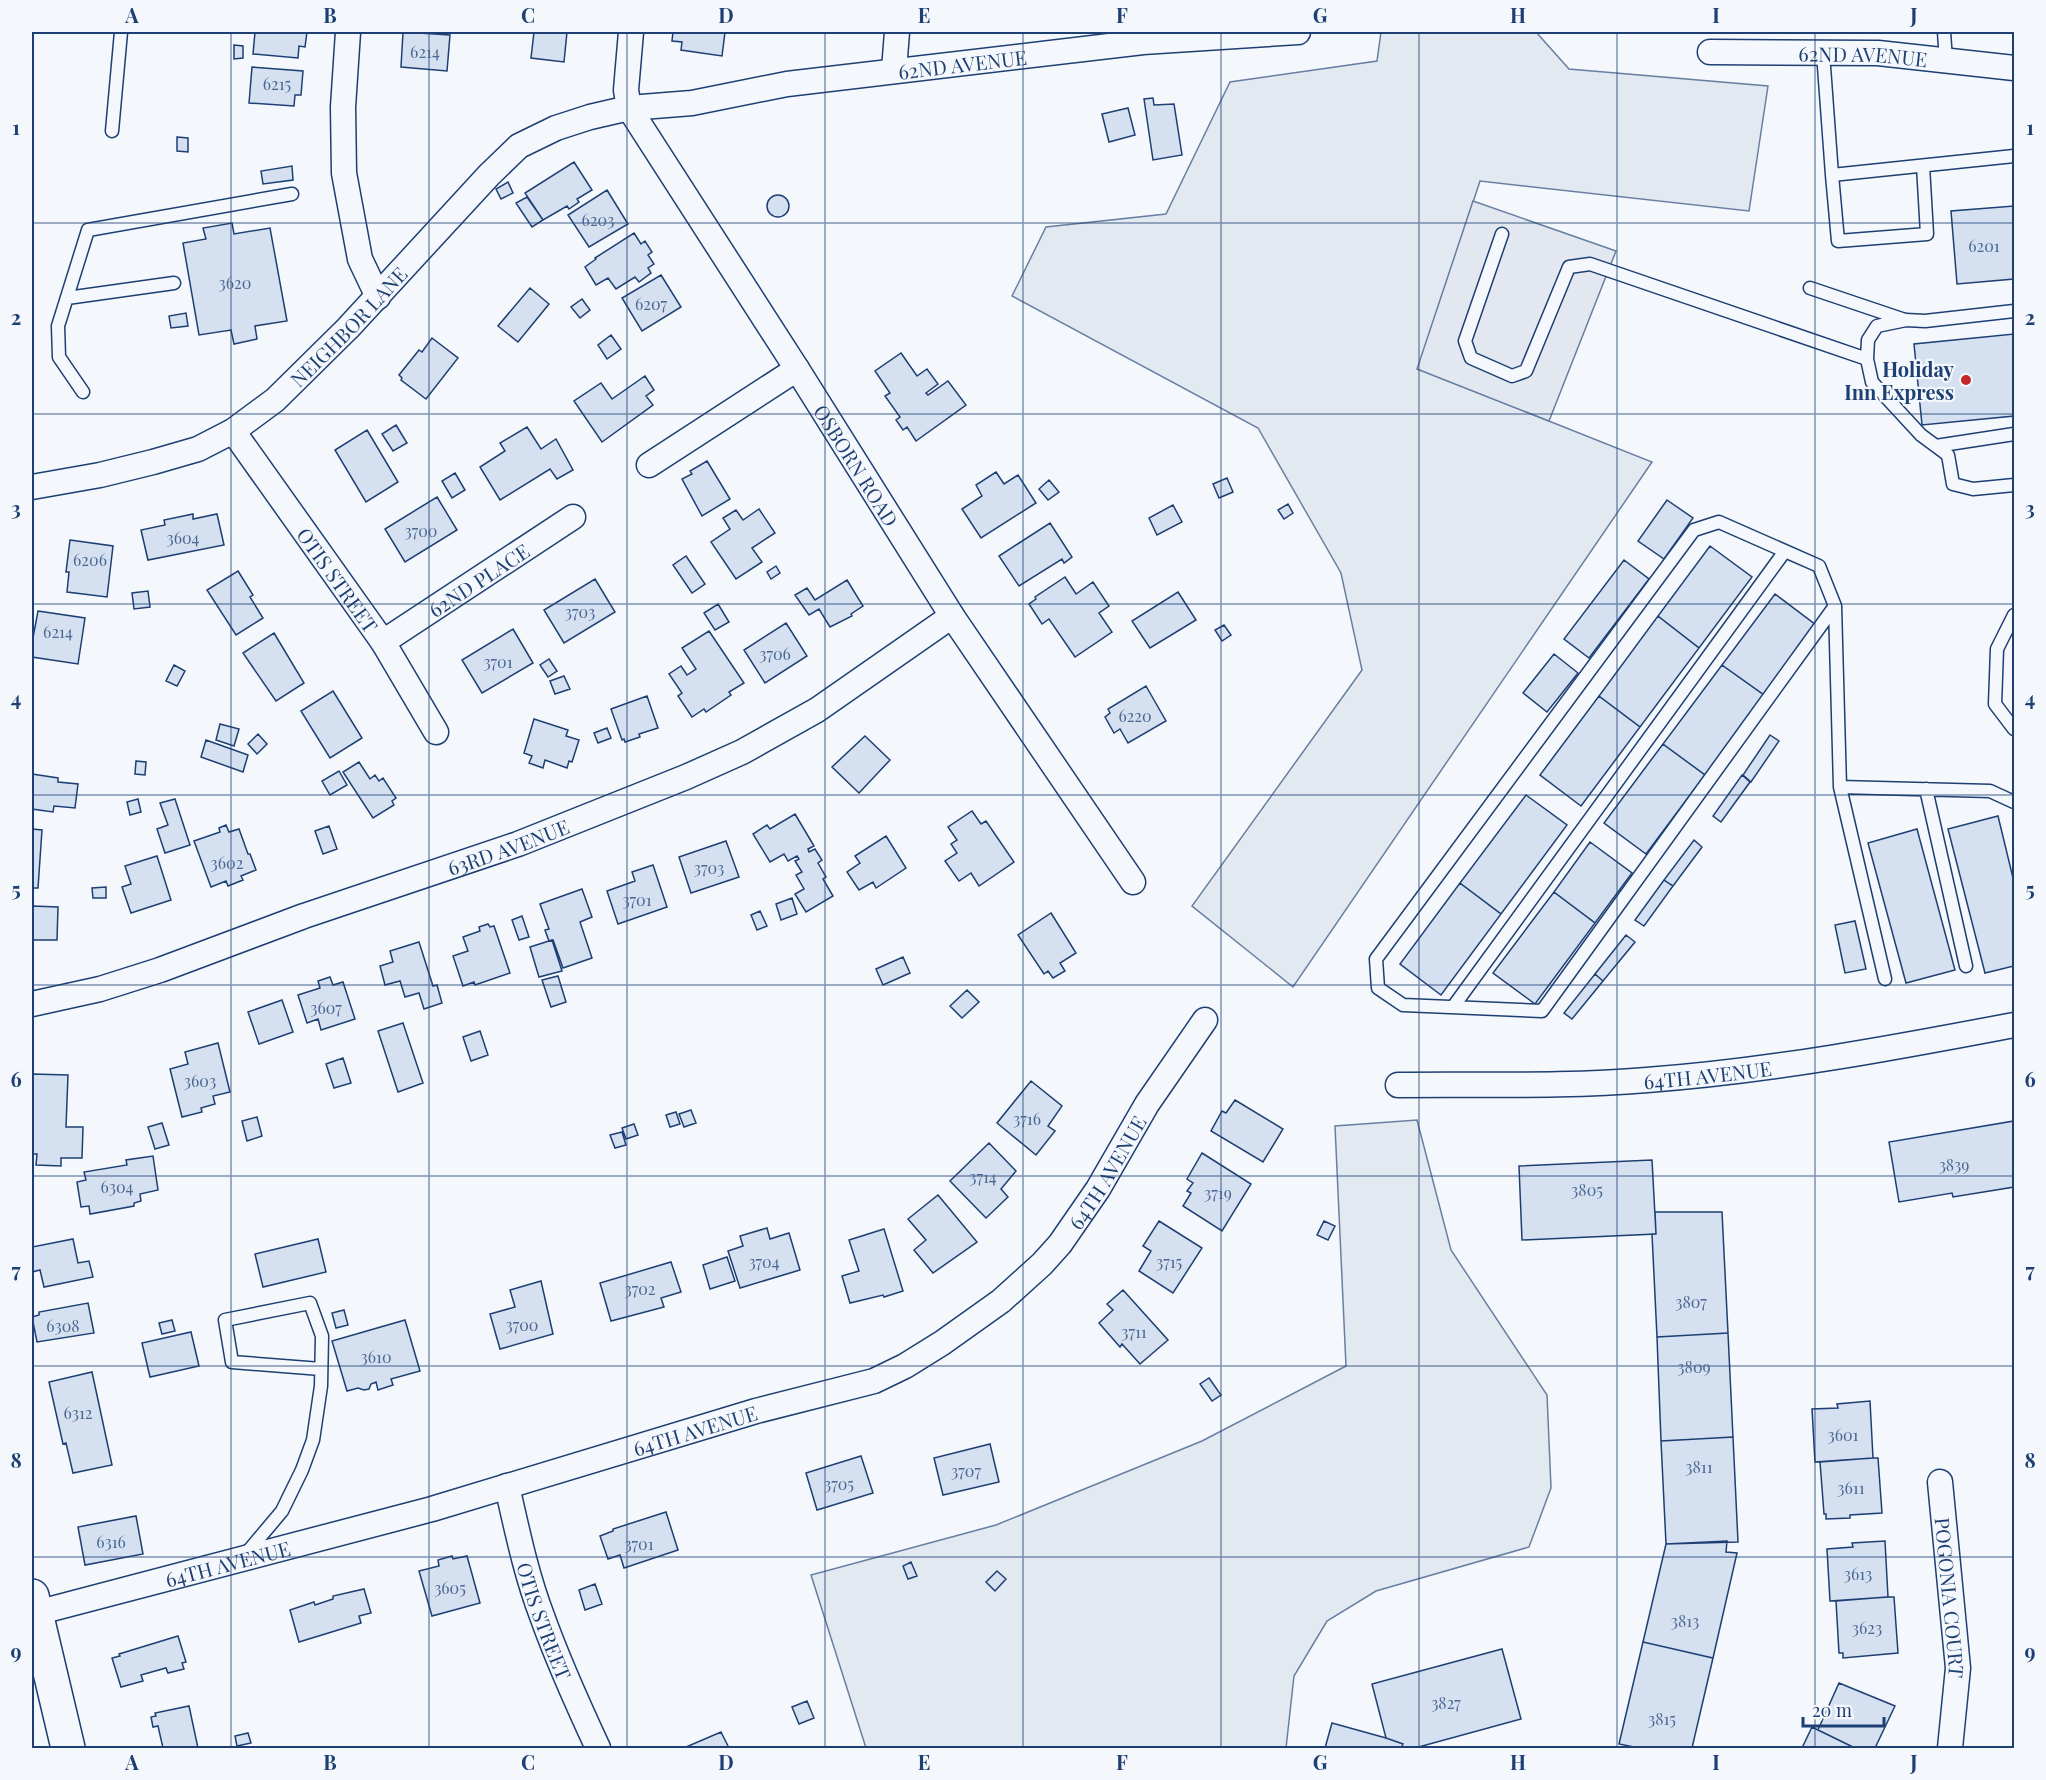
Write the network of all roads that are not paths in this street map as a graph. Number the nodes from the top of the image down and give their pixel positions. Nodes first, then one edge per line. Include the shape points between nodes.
1 (121, 32) edge
2 (348, 32) edge
3 (631, 32) edge
4 (897, 32) edge
5 (1298, 32) edge
6 (1944, 32) edge
7 (1143, 37) edge
8 (1710, 52) dead end
9 (1823, 53) junction
10 (1946, 60) junction
11 (2014, 68) edge
12 (894, 70) junction
13 (629, 108) junction
14 (112, 131) dead end
15 (2014, 156) edge
16 (1923, 166) junction
17 (1832, 175) junction
18 (292, 194) dead end
19 (1502, 234) dead end
20 (174, 283) dead end
21 (1810, 288) dead end
22 (378, 297) junction
23 (67, 298) junction
24 (2014, 311) edge
25 (1906, 320) junction
26 (1867, 359) junction
27 (797, 369) junction
28 (83, 392) dead end
29 (233, 431) junction
30 (2014, 434) edge
31 (1936, 446) junction
32 (649, 465) dead end
33 (2014, 485) edge
34 (32, 487) edge
35 (573, 517) dead end
36 (1785, 551) junction
37 (1835, 606) junction
38 (2014, 615) edge
39 (952, 616) junction
40 (383, 642) junction
41 (2014, 729) edge
42 (436, 732) dead end
43 (1840, 787) junction
44 (1926, 789) junction
45 (2014, 802) edge
46 (1133, 882) dead end
47 (1966, 966) dead end
48 (1886, 979) dead end
49 (32, 1004) edge
50 (1453, 1007) junction
51 (1205, 1020) dead end
52 (2014, 1025) edge
53 (1398, 1084) dead end
54 (321, 1369) junction
55 (1940, 1482) dead end
56 (507, 1486) junction
57 (243, 1559) junction
58 (34, 1604) edge
59 (68, 1749) edge
60 (598, 1749) edge
61 (1950, 1749) edge

1 - 14 lane
2 - 22 street via 344,173 360,259
3 - 13 street, OSBORN ROAD via 626,90
4 - 12 street
5 - 7 street, 62ND AVENUE
6 - 10 lane
7 - 12 street, 62ND AVENUE
8 - 9 street, 62ND AVENUE
9 - 10 street, 62ND AVENUE via 1878,53
9 - 17 lane
10 - 11 street, 62ND AVENUE
12 - 13 street, 62ND AVENUE via 788,84 692,103
13 - 22 street, NEIGHBOR LANE via 579,120 519,146
13 - 27 street, OSBORN ROAD
15 - 16 lane
16 - 17 lane
16 - 17 lane via 1927,234 1838,242
18 - 23 lane via 88,230
19 - 26 lane via 1465,341 1471,358 1512,376 1526,371 1569,267 1590,264
20 - 23 lane
21 - 25 lane
22 - 29 street, NEIGHBOR LANE via 275,400
23 - 28 lane via 58,326 59,357
24 - 25 lane
25 - 26 lane via 1877,326 1868,340
26 - 31 lane via 1872,382
27 - 32 street
27 - 39 street, OSBORN ROAD
29 - 34 street, NEIGHBOR LANE via 198,449 153,462
29 - 40 street, OTIS STREET
30 - 31 lane
31 - 33 lane via 1948,455 1953,484 1973,489
35 - 40 street, 62ND PLACE
36 - 37 lane via 1819,566
36 - 50 lane
36 - 50 lane via 1719,522 1695,530 1376,960 1378,988 1403,1005
37 - 43 lane
37 - 50 lane via 1542,1011
38 - 41 lane via 1997,649 1995,704
39 - 46 street, OSBORN ROAD
39 - 49 street, 63RD AVENUE via 817,710 742,752 686,777 518,844 304,916 160,970
40 - 42 street, OTIS STREET
43 - 44 lane
43 - 48 lane
44 - 45 lane via 1990,791
44 - 47 lane
51 - 56 street, 64TH AVENUE via 1060,1244 1009,1295 942,1343 874,1382 745,1415
52 - 53 street, 64TH AVENUE via 1801,1062 1645,1081
54 - 54 lane via 322,1336 310,1303 225,1320 232,1362
54 - 57 lane via 313,1440 302,1470 282,1511
55 - 61 street, POGONIA COURT via 1958,1668
56 - 57 street, 64TH AVENUE
56 - 60 street, OTIS STREET via 541,1615
57 - 58 street, 64TH AVENUE
58 - 59 street

